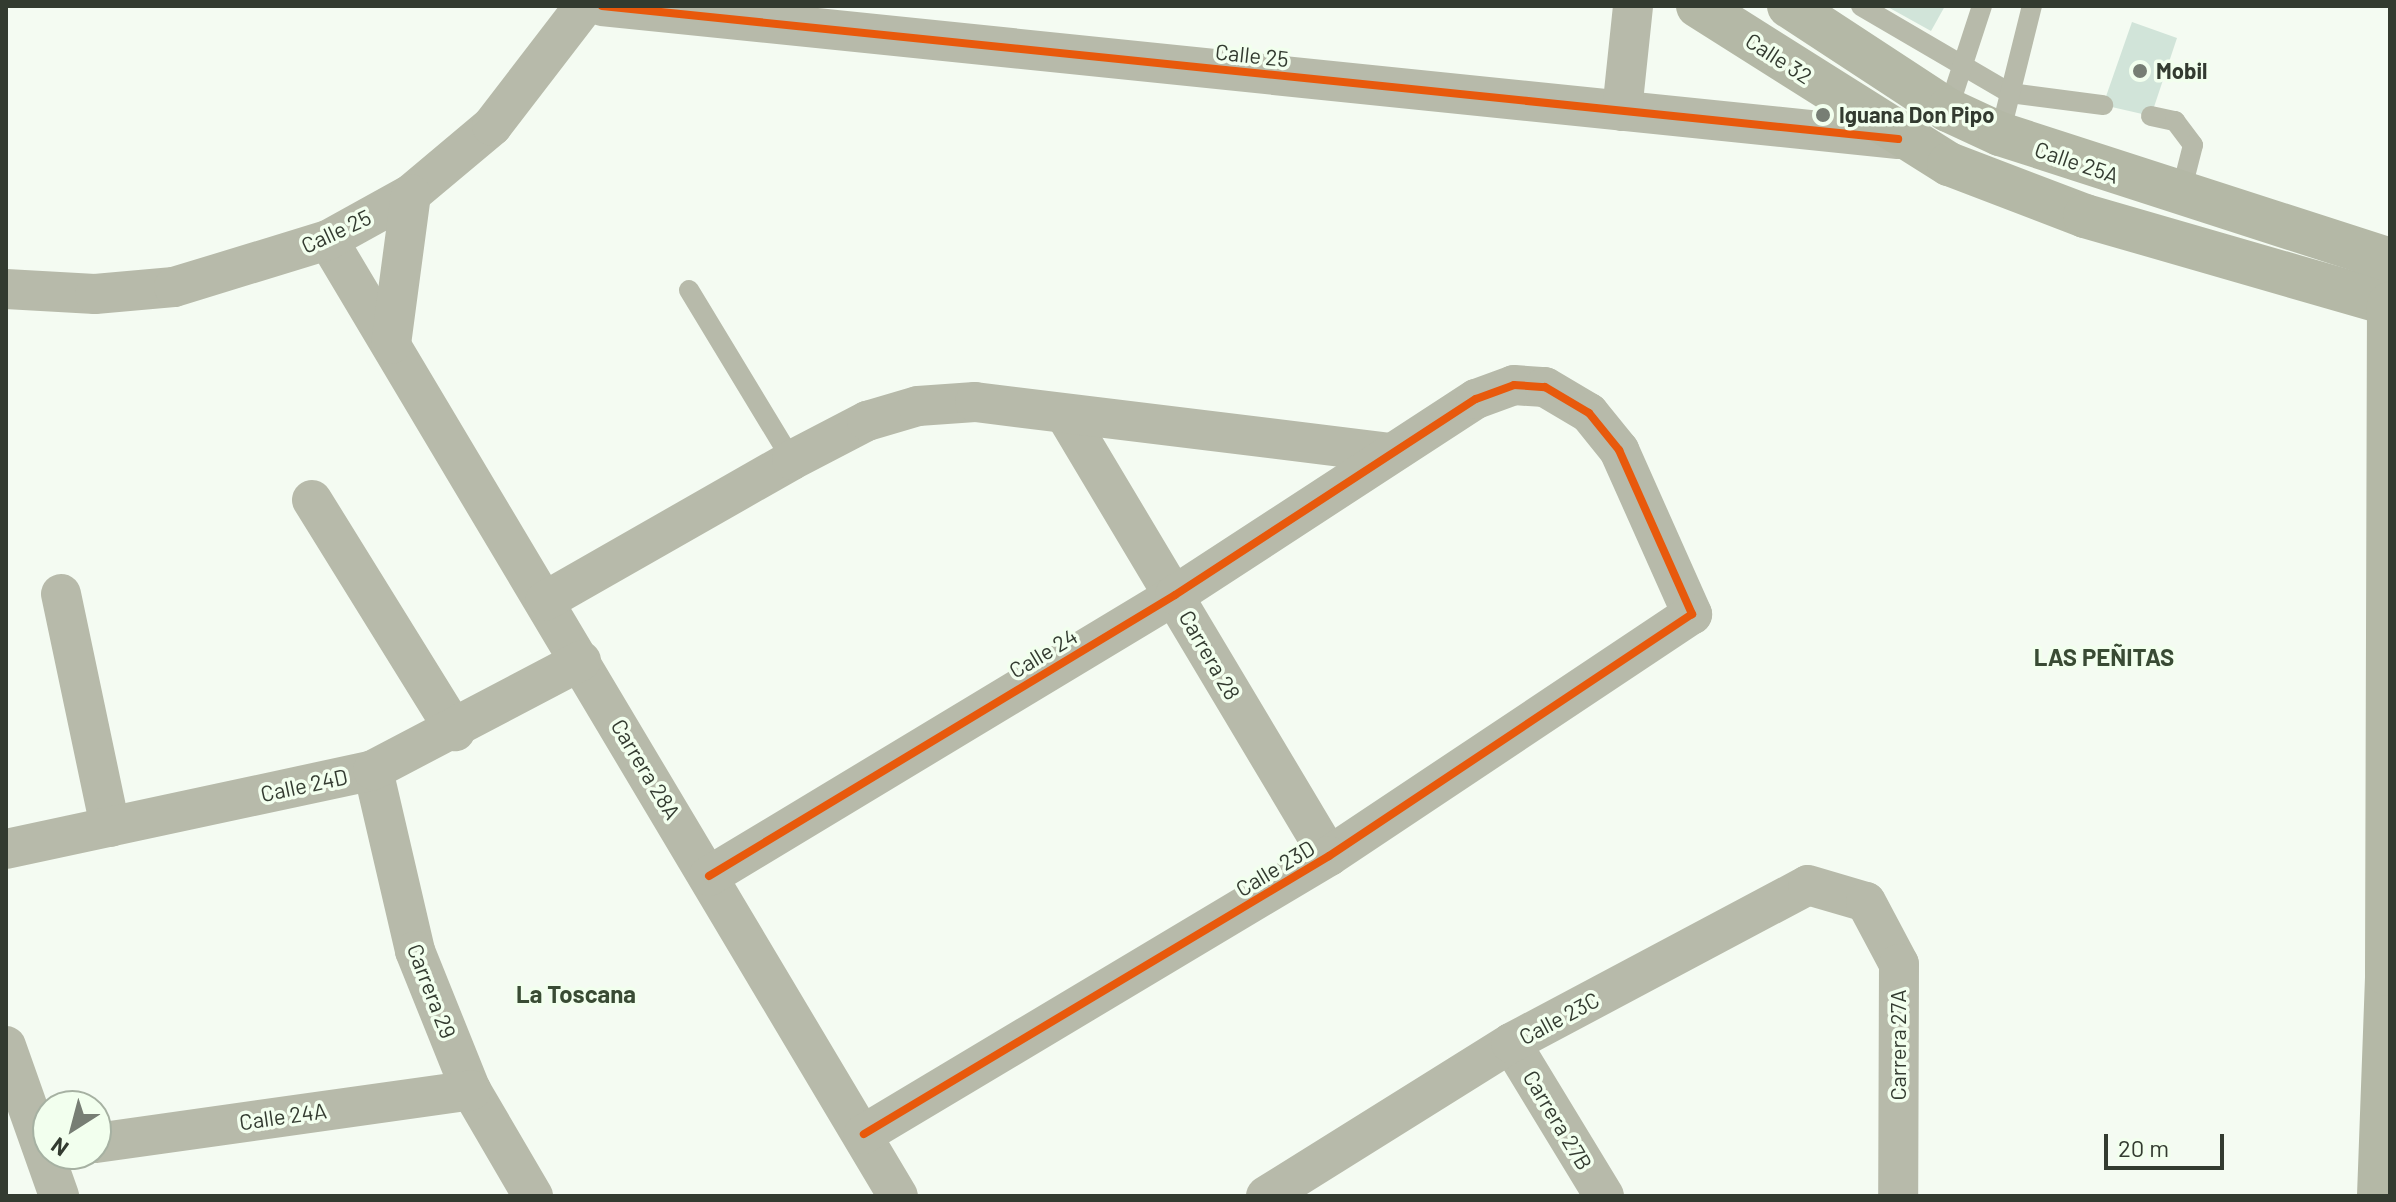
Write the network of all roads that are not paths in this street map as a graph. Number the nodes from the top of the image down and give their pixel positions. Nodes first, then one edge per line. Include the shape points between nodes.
1 (584, 6) edge
2 (602, 6) edge
3 (1633, 6) edge
4 (1698, 6) edge
5 (1789, 6) edge
6 (1982, 6) edge
7 (2032, 6) edge
8 (1843, 14) edge
9 (1964, 70) junction
10 (2103, 105) dead end
11 (1948, 110) junction
12 (1622, 111) junction
13 (2005, 113) junction
14 (2151, 116) dead end
15 (1898, 139) junction
16 (411, 194) junction
17 (2180, 196) junction
18 (328, 240) junction
19 (2386, 252) edge
20 (6, 289) edge
21 (689, 290) dead end
22 (2390, 304) edge
23 (391, 344) junction
24 (1065, 414) junction
25 (1391, 453) junction
26 (792, 460) junction
27 (312, 500) dead end
28 (61, 594) dead end
29 (1175, 595) junction
30 (545, 601) junction
31 (1692, 614) joint
32 (581, 661) junction
33 (455, 731) junction
34 (373, 770) junction
35 (110, 827) junction
36 (6, 849) edge
37 (1329, 856) junction
38 (709, 876) junction
39 (1866, 902) joint
40 (2389, 974) edge
41 (1511, 1043) junction
42 (6, 1046) edge
43 (471, 1090) junction
44 (32, 1114) edge
45 (864, 1134) junction
46 (112, 1141) edge
47 (52, 1170) edge
48 (1277, 1193) edge
49 (59, 1196) edge
50 (533, 1196) edge
51 (898, 1196) edge
52 (1604, 1196) edge
53 (1898, 1196) edge
54 (2379, 1196) edge

1 - 16 street, Calle 25 via 492,126
2 - 12 street, Calle 25
3 - 12 street
4 - 15 main road, Calle 32
5 - 8 main road, Calle 25A
6 - 9 lane
7 - 13 lane
8 - 9 lane
8 - 11 main road, Calle 25A
9 - 11 lane
9 - 13 lane
10 - 13 lane
11 - 13 main road, Calle 25A
12 - 15 street, Calle 25
13 - 17 main road, Calle 25A
14 - 17 lane via 2175,121 2193,145
15 - 22 main road via 2085,216
16 - 18 street, Calle 25
16 - 23 street
17 - 19 main road, Calle 25A
18 - 20 street, Calle 25 via 174,287 95,294
18 - 23 street, Carrera 28A
21 - 26 lane
22 - 40 main road
23 - 30 street, Carrera 28A
24 - 25 street
24 - 26 street via 975,402 918,406 867,421
24 - 29 street, Carrera 28
25 - 29 street, Calle 24
25 - 31 street, Calle 24 via 1476,399 1514,385 1545,387 1589,413 1619,450
26 - 30 street
27 - 33 street
28 - 35 street
29 - 37 street, Carrera 28
29 - 38 street, Calle 24
30 - 32 street, Carrera 28A
31 - 37 street, Calle 23D
32 - 33 street, Calle 24D
32 - 38 street, Carrera 28A
33 - 34 street, Calle 24D
34 - 35 street, Calle 24D
34 - 43 street, Carrera 29 via 415,951
35 - 36 street, Calle 24D
37 - 45 street, Calle 23D
38 - 45 street, Carrera 28A
39 - 41 street, Calle 23C via 1808,885
39 - 53 street, Carrera 27A via 1899,964
40 - 54 main road
41 - 48 street, Calle 23C
41 - 52 street, Carrera 27B
42 - 44 street
43 - 46 street, Calle 24A
43 - 50 street, Carrera 29
45 - 51 street, Carrera 28A
47 - 49 street

